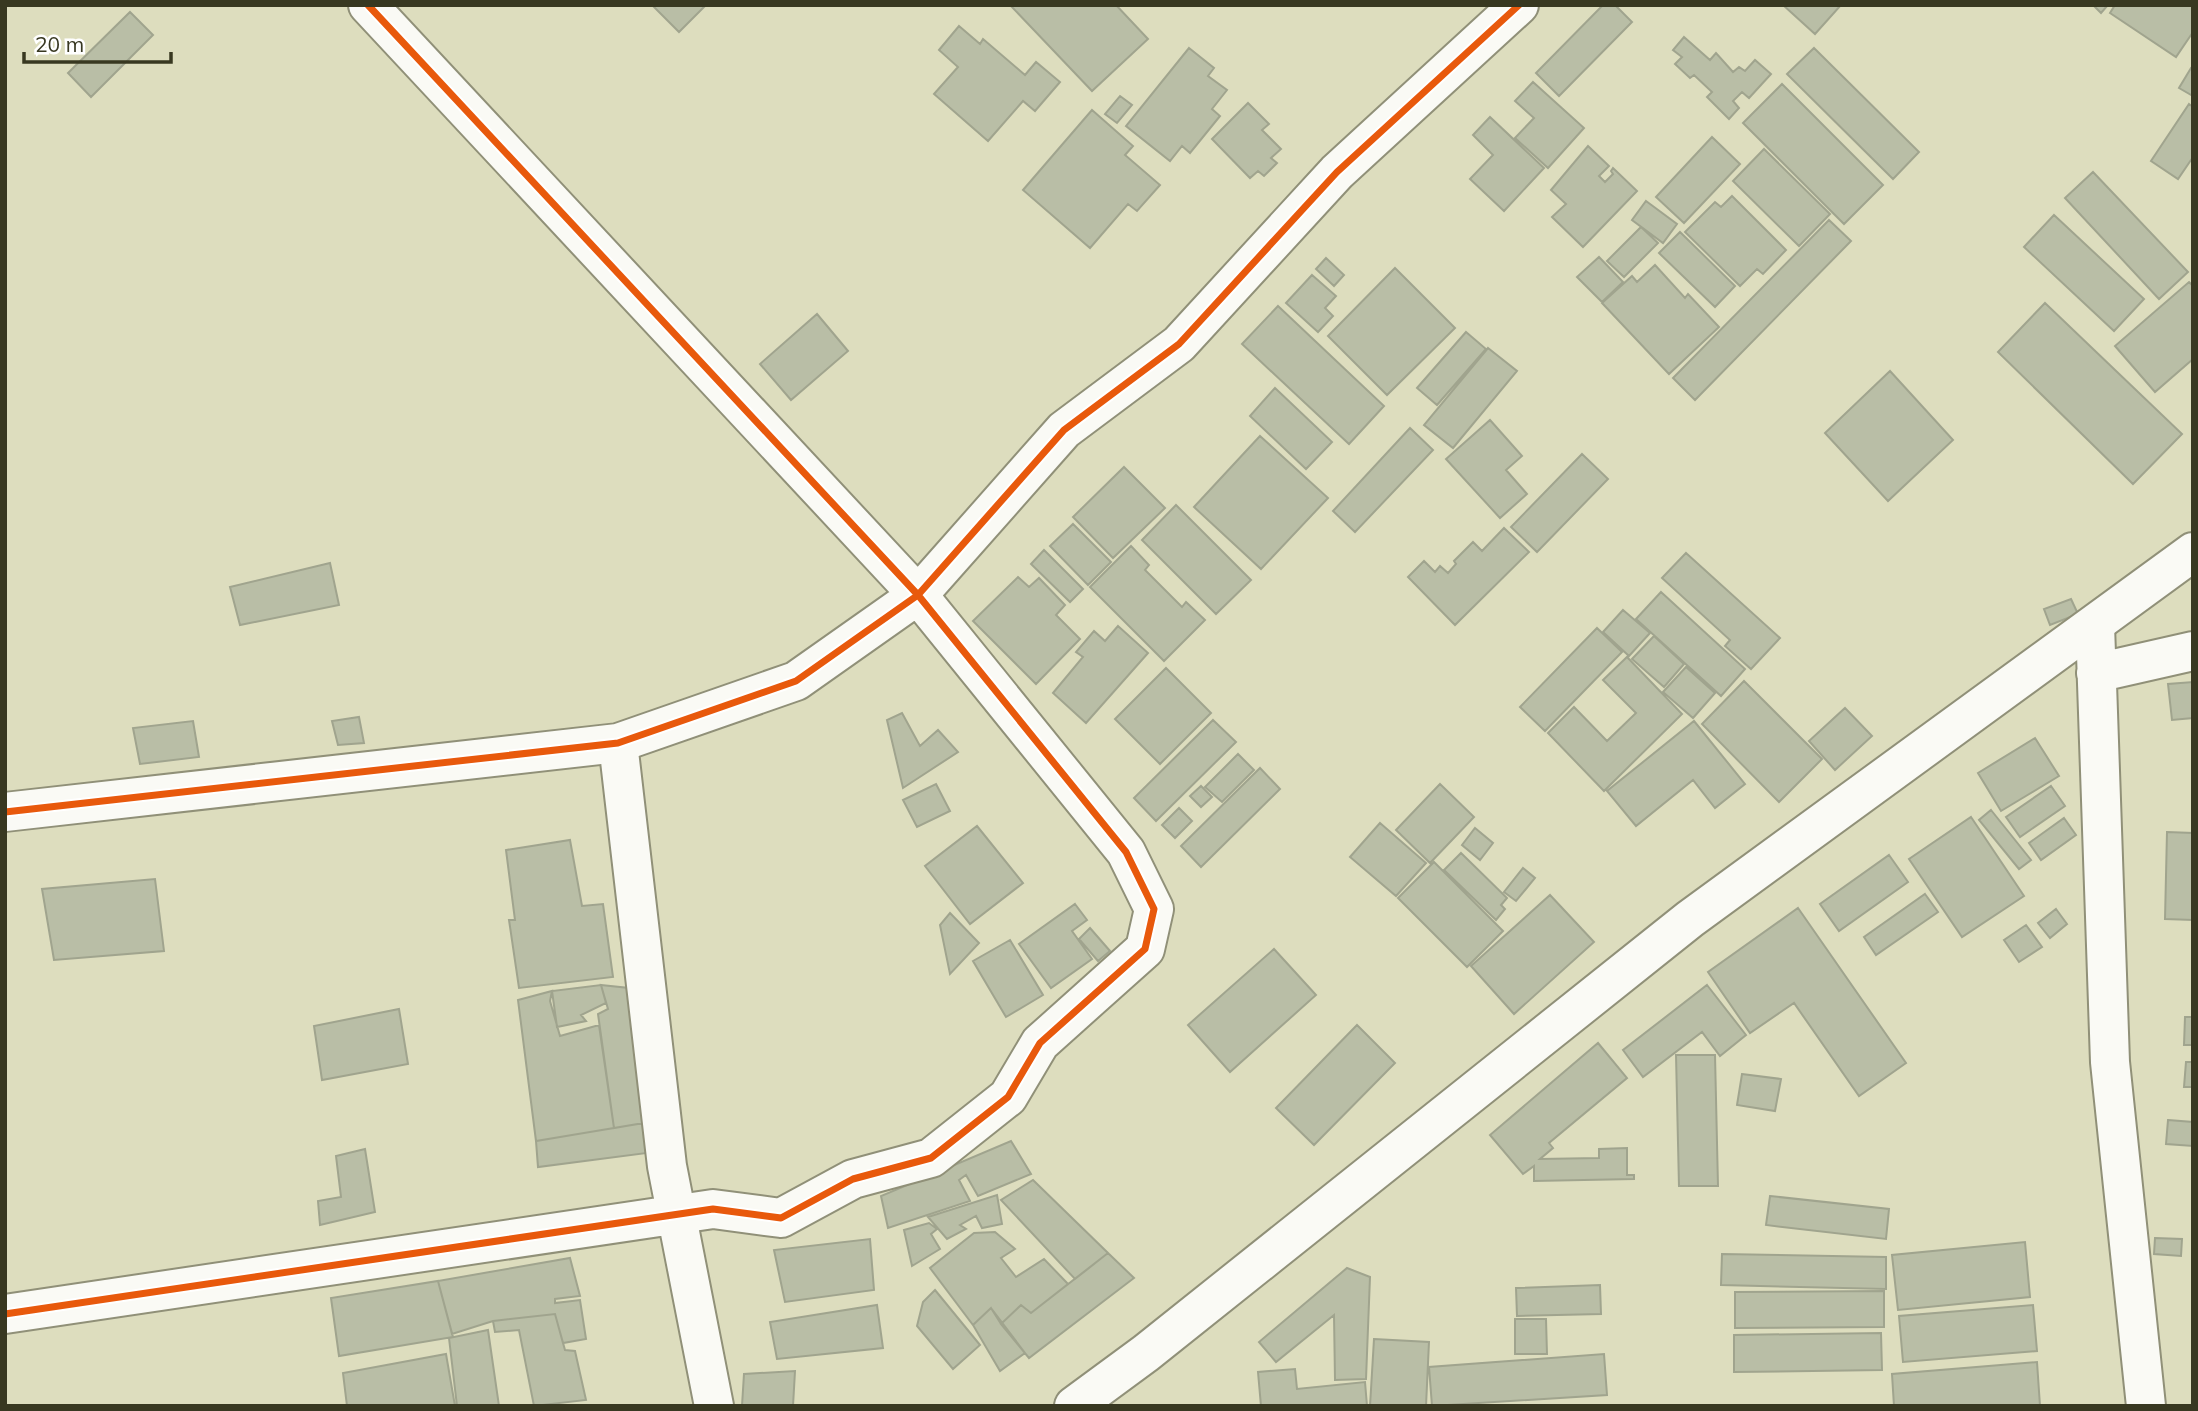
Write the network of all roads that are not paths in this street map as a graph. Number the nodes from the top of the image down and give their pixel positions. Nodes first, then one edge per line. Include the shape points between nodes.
1 (368, 5) edge
2 (1519, 5) edge
3 (2193, 552) edge
4 (918, 595) junction
5 (2095, 625) junction
6 (2193, 651) edge
7 (2096, 673) junction
8 (618, 743) junction
9 (5, 812) edge
10 (676, 1214) junction
11 (5, 1314) edge
12 (714, 1406) edge
13 (1074, 1406) edge
14 (2146, 1406) edge

1 - 4 street
2 - 4 street via 1337,172 1179,344 1064,430
3 - 5 street
4 - 8 street via 796,681
4 - 10 street via 1126,852 1154,909 1145,949 1040,1043 1008,1097 931,1158 853,1179 781,1217 713,1209
5 - 7 street
5 - 13 street via 1690,919
6 - 7 street
7 - 14 street via 2110,1062
8 - 9 street
8 - 10 street
10 - 11 street
10 - 12 street

